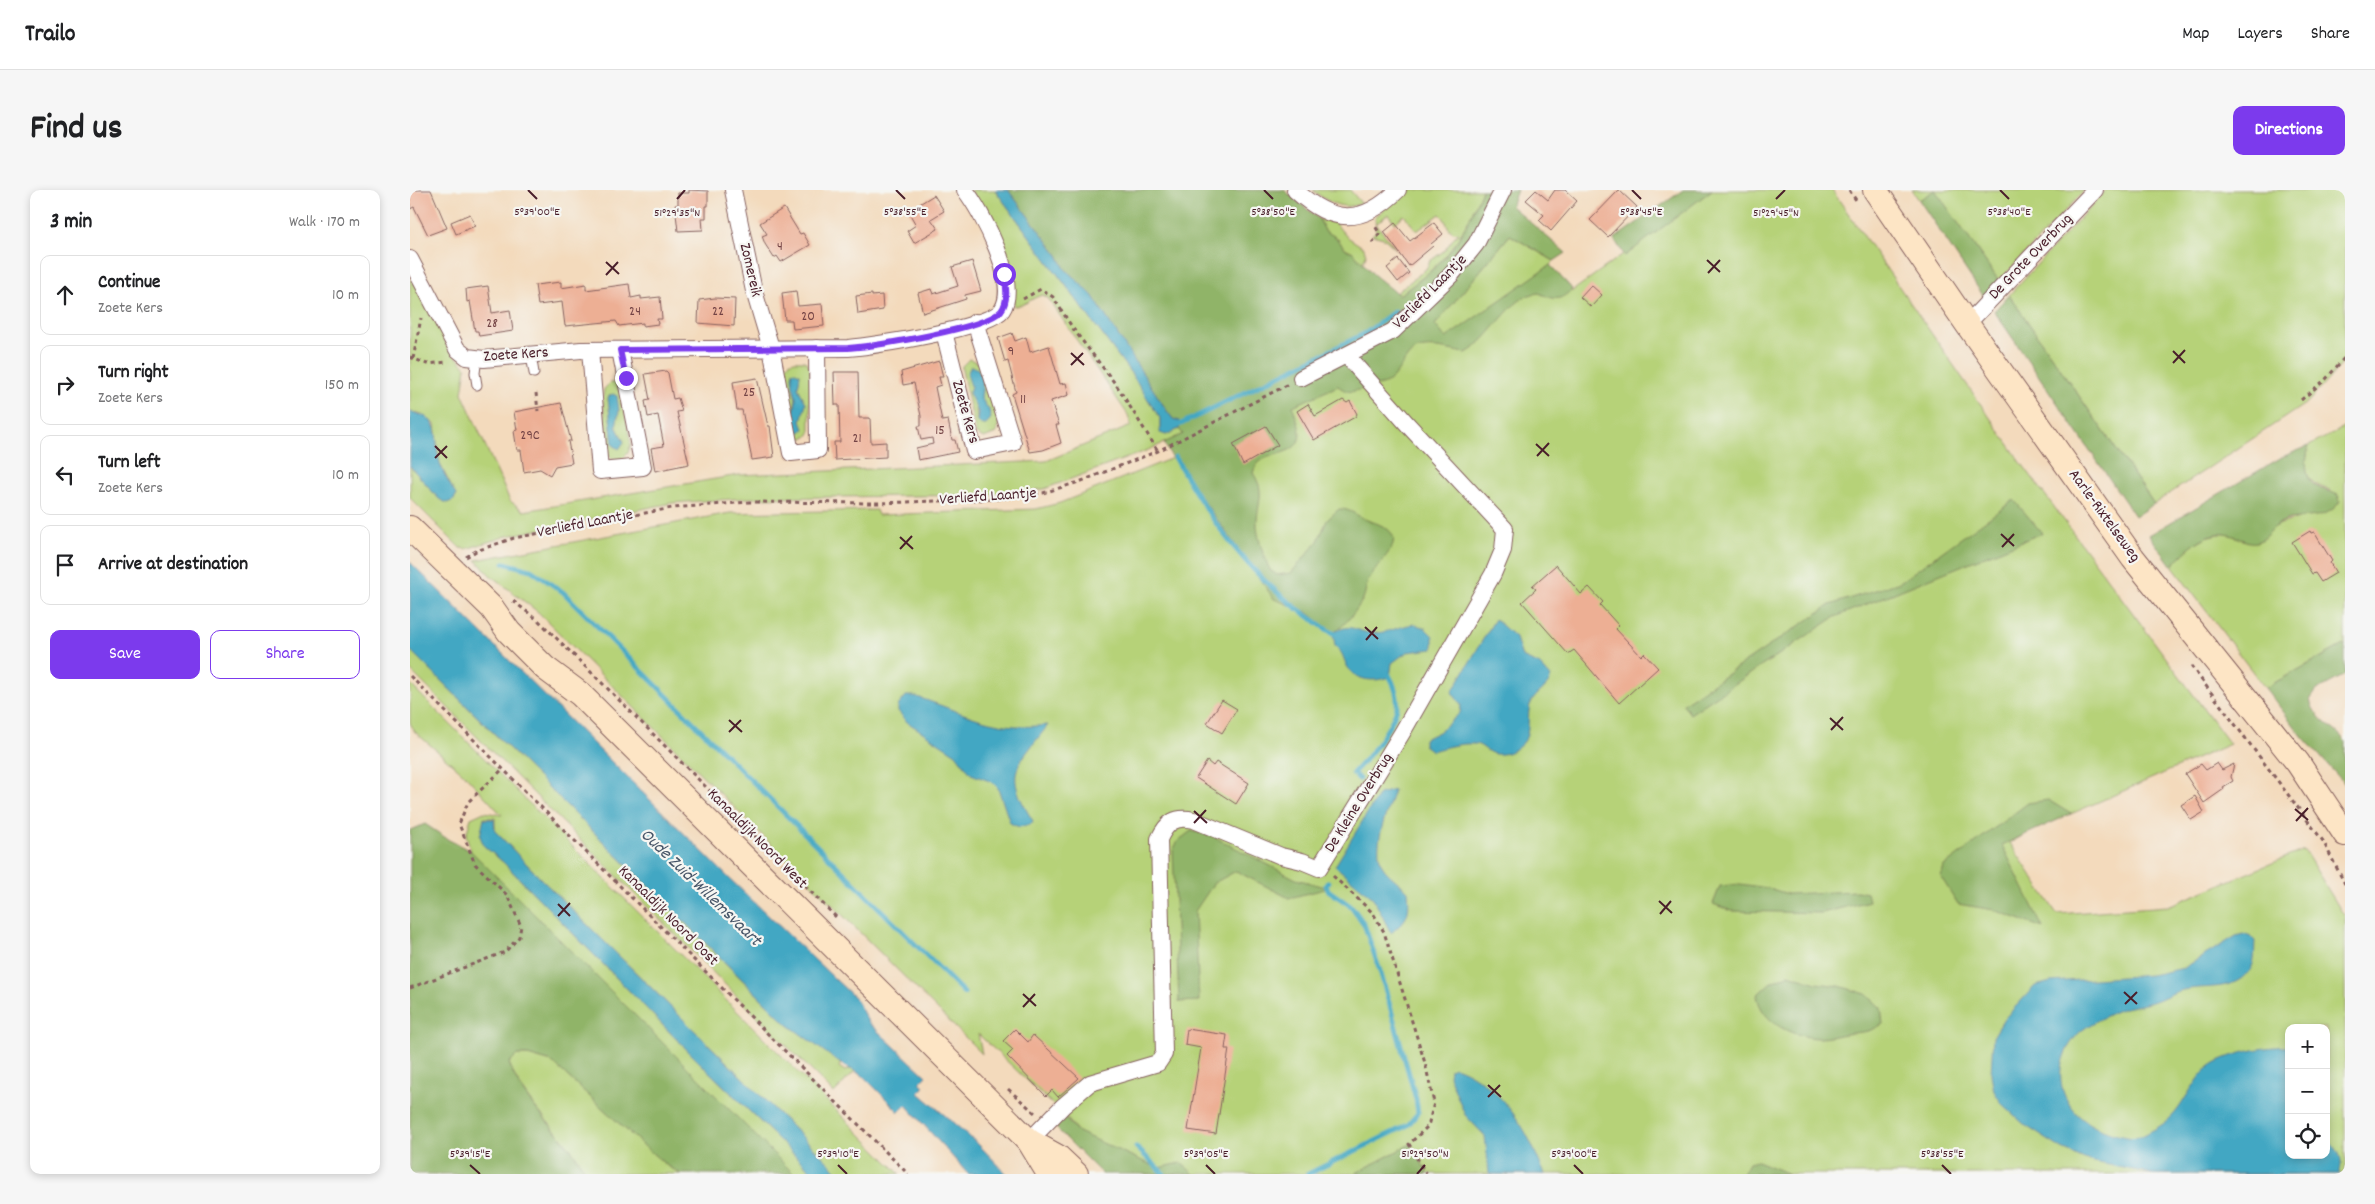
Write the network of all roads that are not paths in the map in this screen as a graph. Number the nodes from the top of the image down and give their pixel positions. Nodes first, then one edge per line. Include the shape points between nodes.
1 (733, 190) edge
2 (965, 190) edge
3 (1296, 190) edge
4 (1398, 190) edge
5 (1502, 190) edge
6 (1875, 190) edge
7 (2095, 190) edge
8 (410, 259) edge
9 (975, 322) junction
10 (1967, 324) junction
11 (944, 332) junction
12 (771, 348) junction
13 (817, 348) junction
14 (590, 350) junction
15 (620, 350) junction
16 (531, 355) junction
17 (1347, 356) junction
18 (478, 358) junction
19 (534, 373) dead end
20 (1301, 378) road end
21 (477, 385) dead end
22 (410, 528) edge
23 (2345, 834) edge
24 (1029, 1141) junction
25 (1049, 1174) edge
26 (1076, 1174) edge

1 - 12 street, Zomereik via 754,291
2 - 9 street, Zoete Kers via 985,221 1007,289 1002,310
3 - 4 street via 1323,211 1346,217 1368,213
5 - 17 street, Verliefd Laantje via 1476,244 1451,275 1393,331
6 - 10 main road, Aarle-Rixtelseweg
7 - 10 street, De Grote Overbrug
8 - 18 street, Zoete Kers via 457,349 467,357
9 - 11 street, Zoete Kers
9 - 11 street, Zoete Kers via 1013,443 974,451
10 - 23 main road, Aarle-Rixtelseweg via 2133,558 2298,763
11 - 13 street, Zoete Kers via 878,345
12 - 13 street, Zoete Kers
12 - 13 street via 791,453 818,450
12 - 15 street, Zoete Kers
14 - 15 street, Zoete Kers
14 - 15 street via 600,472 643,467
14 - 16 street, Zoete Kers
16 - 18 street, Zoete Kers
16 - 19 lane
17 - 20 street, Verliefd Laantje
17 - 24 street, De Kleine Overbrug via 1505,529 1503,550 1493,574 1402,733 1319,868 1194,820 1183,818 1165,826 1159,839 1164,1054 1158,1063 1090,1083
18 - 21 lane
22 - 24 main road, Kanaaldijk Noord West via 500,603 509,632 545,668 580,694
24 - 25 main road, Kanaaldijk Noord West
24 - 26 main road, Kanaaldijk Noord West via 1058,1157

